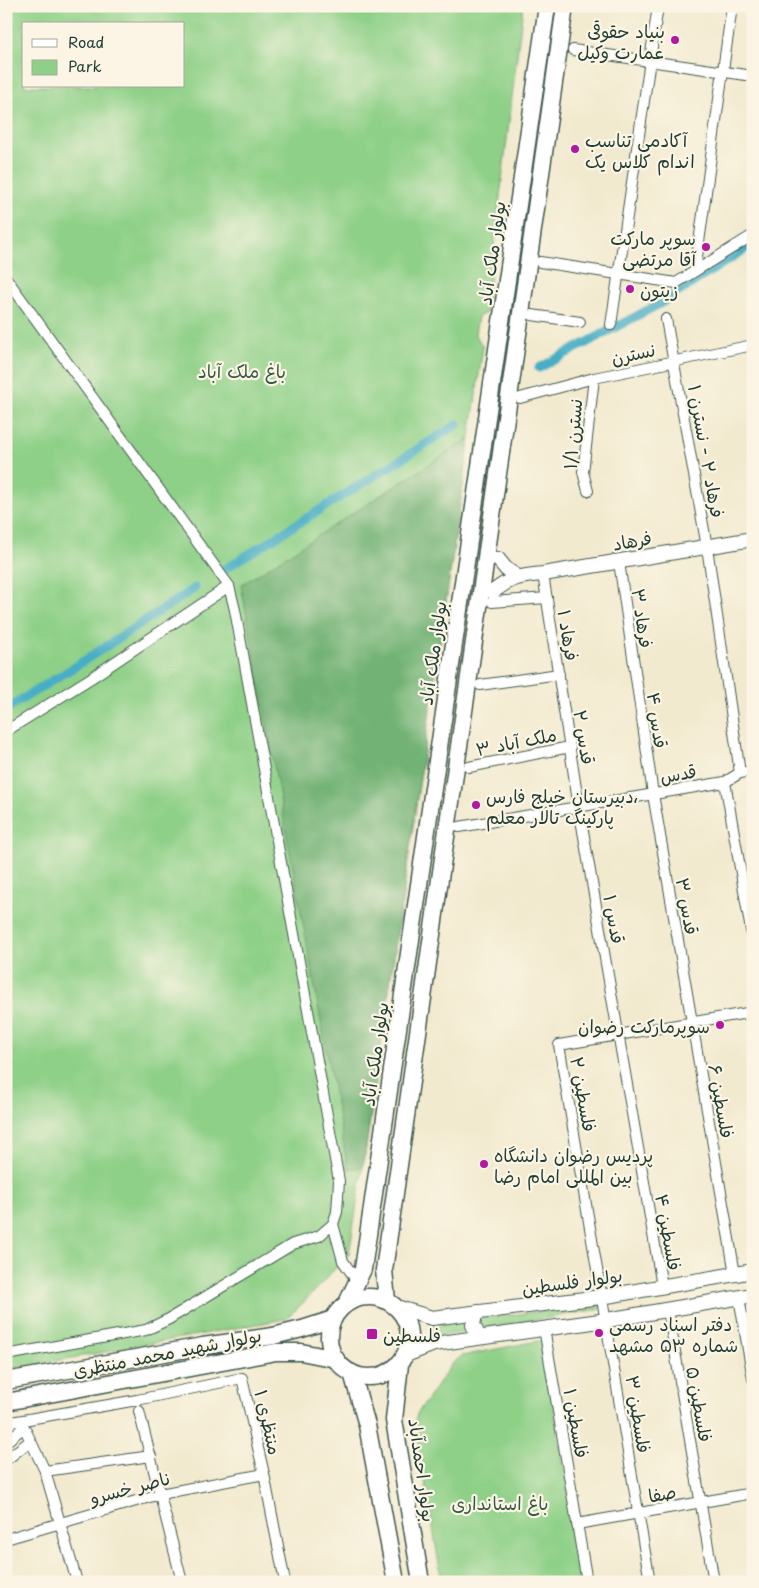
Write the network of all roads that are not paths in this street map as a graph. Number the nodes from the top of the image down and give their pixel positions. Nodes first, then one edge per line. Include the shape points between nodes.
1 (547, 6) edge
2 (565, 6) edge
3 (658, 6) edge
4 (732, 6) edge
5 (572, 50) dead end
6 (649, 62) junction
7 (723, 72) junction
8 (753, 76) edge
9 (753, 234) edge
10 (540, 262) dead end
11 (696, 270) junction
12 (618, 274) junction
13 (6, 278) edge
14 (532, 314) dead end
15 (666, 319) dead end
16 (580, 322) dead end
17 (611, 325) dead end
18 (753, 345) edge
19 (674, 361) junction
20 (594, 378) junction
21 (520, 398) dead end
22 (588, 491) dead end
23 (753, 539) edge
24 (707, 547) junction
25 (498, 559) dead end
26 (618, 562) junction
27 (543, 574) junction
28 (518, 577) junction
29 (229, 586) junction
30 (493, 597) joint
31 (547, 598) junction
32 (559, 674) junction
33 (636, 680) joint
34 (480, 685) dead end
35 (563, 700) joint
36 (6, 731) edge
37 (570, 747) junction
38 (469, 767) dead end
39 (753, 771) edge
40 (740, 773) junction
41 (726, 782) junction
42 (653, 794) junction
43 (579, 808) junction
44 (459, 827) dead end
45 (753, 942) edge
46 (753, 1012) edge
47 (692, 1022) junction
48 (618, 1035) junction
49 (333, 1224) junction
50 (384, 1270) junction
51 (753, 1271) edge
52 (735, 1274) junction
53 (360, 1275) junction
54 (662, 1286) junction
55 (746, 1296) edge
56 (602, 1297) junction
57 (347, 1303) junction
58 (392, 1304) junction
59 (668, 1310) junction
60 (479, 1312) junction
61 (333, 1319) junction
62 (607, 1320) junction
63 (544, 1328) junction
64 (482, 1337) junction
65 (203, 1346) junction
66 (6, 1355) edge
67 (336, 1359) junction
68 (403, 1359) junction
69 (206, 1366) junction
70 (352, 1373) junction
71 (753, 1379) edge
72 (6, 1382) edge
73 (6, 1402) edge
74 (139, 1410) dead end
75 (6, 1423) edge
76 (30, 1441) junction
77 (6, 1442) edge
78 (150, 1456) junction
79 (6, 1460) edge
80 (45, 1471) junction
81 (264, 1474) junction
82 (160, 1494) junction
83 (753, 1494) edge
84 (700, 1502) junction
85 (638, 1513) junction
86 (60, 1522) junction
87 (577, 1524) junction
88 (413, 1537) junction
89 (6, 1539) edge
90 (390, 1541) junction
91 (77, 1582) edge
92 (182, 1582) edge
93 (285, 1582) edge
94 (396, 1582) edge
95 (421, 1582) edge
96 (588, 1582) edge
97 (650, 1582) edge
98 (714, 1582) edge

1 - 53 main road, بولوار ملک آباد
2 - 50 main road
3 - 6 street
4 - 7 street
5 - 6 street
6 - 7 street
6 - 12 street
7 - 8 street
7 - 11 street
9 - 11 street
10 - 12 street
11 - 12 street via 676,283
12 - 17 street
13 - 29 street
14 - 16 street
15 - 19 street, فرهاد ۲ - نسترن ۱
18 - 19 street, نسترن
19 - 20 street, نسترن
19 - 24 street, فرهاد ۲ - نسترن ۱
20 - 21 street, نسترن
20 - 22 street, نسترن ۱/۱ via 584,472
23 - 24 main road, فرهاد
24 - 26 main road, فرهاد
24 - 40 street, فرهاد ۲ - نسترن ۱
25 - 28 main road
26 - 27 main road, فرهاد
26 - 33 street, فرهاد ۳
27 - 28 main road, فرهاد
27 - 31 street, فرهاد ۱
28 - 30 main road via 504,583
29 - 36 street
29 - 49 street via 339,1181
30 - 31 street
31 - 32 street, فرهاد ۱
32 - 34 street
32 - 35 street, فرهاد ۱
33 - 42 street, قدس ۴
35 - 37 street, قدس ۲
37 - 38 street, ملک آباد ۳
37 - 43 street, قدس ۲
39 - 40 street, قدس
40 - 41 street, قدس
41 - 42 street, قدس
41 - 45 street
42 - 43 street, قدس
42 - 47 street, قدس ۳
43 - 44 street, قدس
43 - 48 street, قدس ۱
46 - 47 street
47 - 48 street
47 - 52 street, فلسطین ۶
48 - 54 street, فلسطین ۴
48 - 56 street, فلسطین ۲ via 559,1045
49 - 53 street via 343,1261
49 - 66 street via 319,1236 293,1244 146,1330
50 - 53 main road via 375,1277
50 - 58 main road
51 - 52 main road, بولوار فلسطین
52 - 54 main road, بولوار فلسطین
53 - 57 main road, بولوار ملک آباد
54 - 56 main road, بولوار فلسطین
55 - 59 main road
55 - 71 street
56 - 60 main road, بولوار فلسطین
56 - 62 street, فلسطین ۲
57 - 58 main road via 367,1296
57 - 61 main road
58 - 60 main road, بولوار فلسطین via 432,1318
58 - 68 main road via 403,1315 410,1334
59 - 62 main road
59 - 84 street, فلسطین ۵
60 - 64 main road via 473,1326
61 - 65 main road, بولوار شهید محمد منتظری via 302,1330
61 - 67 main road via 329,1339
62 - 63 main road
62 - 85 street, فلسطین ۳
63 - 64 main road
63 - 87 street, فلسطین ۱
64 - 68 main road via 434,1344
65 - 69 main road
65 - 72 main road, بولوار شهید محمد منتظری
67 - 69 main road, بولوار شهید محمد منتظری via 301,1352 276,1352
67 - 70 main road
68 - 70 main road via 387,1373 372,1377
68 - 88 main road, بولوار احمدآباد via 394,1420
69 - 73 main road, بولوار شهید محمد منتظری
70 - 90 main road via 367,1425
74 - 78 street
75 - 81 street, منتظری ۱ via 242,1378
76 - 77 street via 24,1427
76 - 79 street
76 - 80 street
78 - 80 street
78 - 82 street
80 - 86 street
81 - 82 street, ناصر خسرو
81 - 93 street, منتظری ۱
82 - 86 street, ناصر خسرو
82 - 92 street
83 - 84 street, صفا
84 - 85 street, صفا
84 - 98 street, فلسطین ۵
85 - 87 street, صفا
85 - 97 street, فلسطین ۳
86 - 89 street, ناصر خسرو
86 - 91 street
87 - 96 street, فلسطین ۱
88 - 90 main road via 400,1533
88 - 95 main road, بولوار احمدآباد
90 - 94 main road

